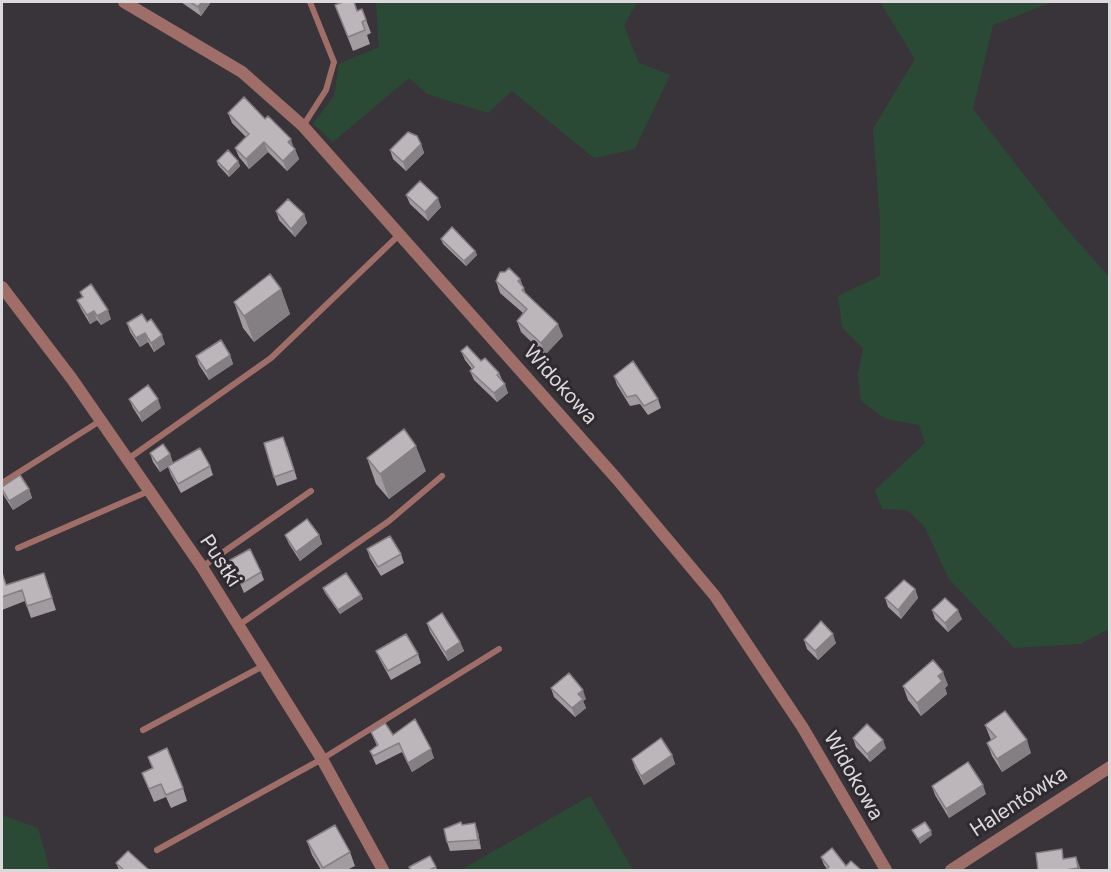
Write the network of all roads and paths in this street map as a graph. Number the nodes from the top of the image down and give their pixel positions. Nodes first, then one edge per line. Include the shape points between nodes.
1 (124, 2) edge
2 (310, 2) edge
3 (303, 126) junction
4 (400, 233) junction
5 (2, 287) edge
6 (99, 421) junction
7 (128, 459) junction
8 (442, 476) dead end
9 (2, 483) edge
10 (149, 490) junction
11 (310, 491) dead end
12 (18, 548) dead end
13 (202, 567) junction
14 (239, 625) junction
15 (499, 649) dead end
16 (263, 666) junction
17 (143, 730) dead end
18 (322, 759) junction
19 (1110, 767) edge
20 (157, 850) dead end
21 (383, 870) edge
22 (886, 870) edge
23 (951, 870) edge

1 - 3 street, Widokowa via 242,72
2 - 3 lane via 334,62 326,90
3 - 4 street, Widokowa
4 - 7 lane via 271,358
4 - 22 street, Widokowa via 715,596 803,728
5 - 6 street, Pustki
6 - 7 street, Pustki
6 - 9 lane
7 - 10 street, Pustki
8 - 14 lane via 389,522
10 - 12 lane
10 - 13 street, Pustki
11 - 13 lane
13 - 14 street, Pustki
14 - 16 street, Pustki
15 - 18 lane
16 - 17 lane
16 - 18 street, Pustki
18 - 20 lane
18 - 21 street, Pustki
19 - 23 street, Halentówka

